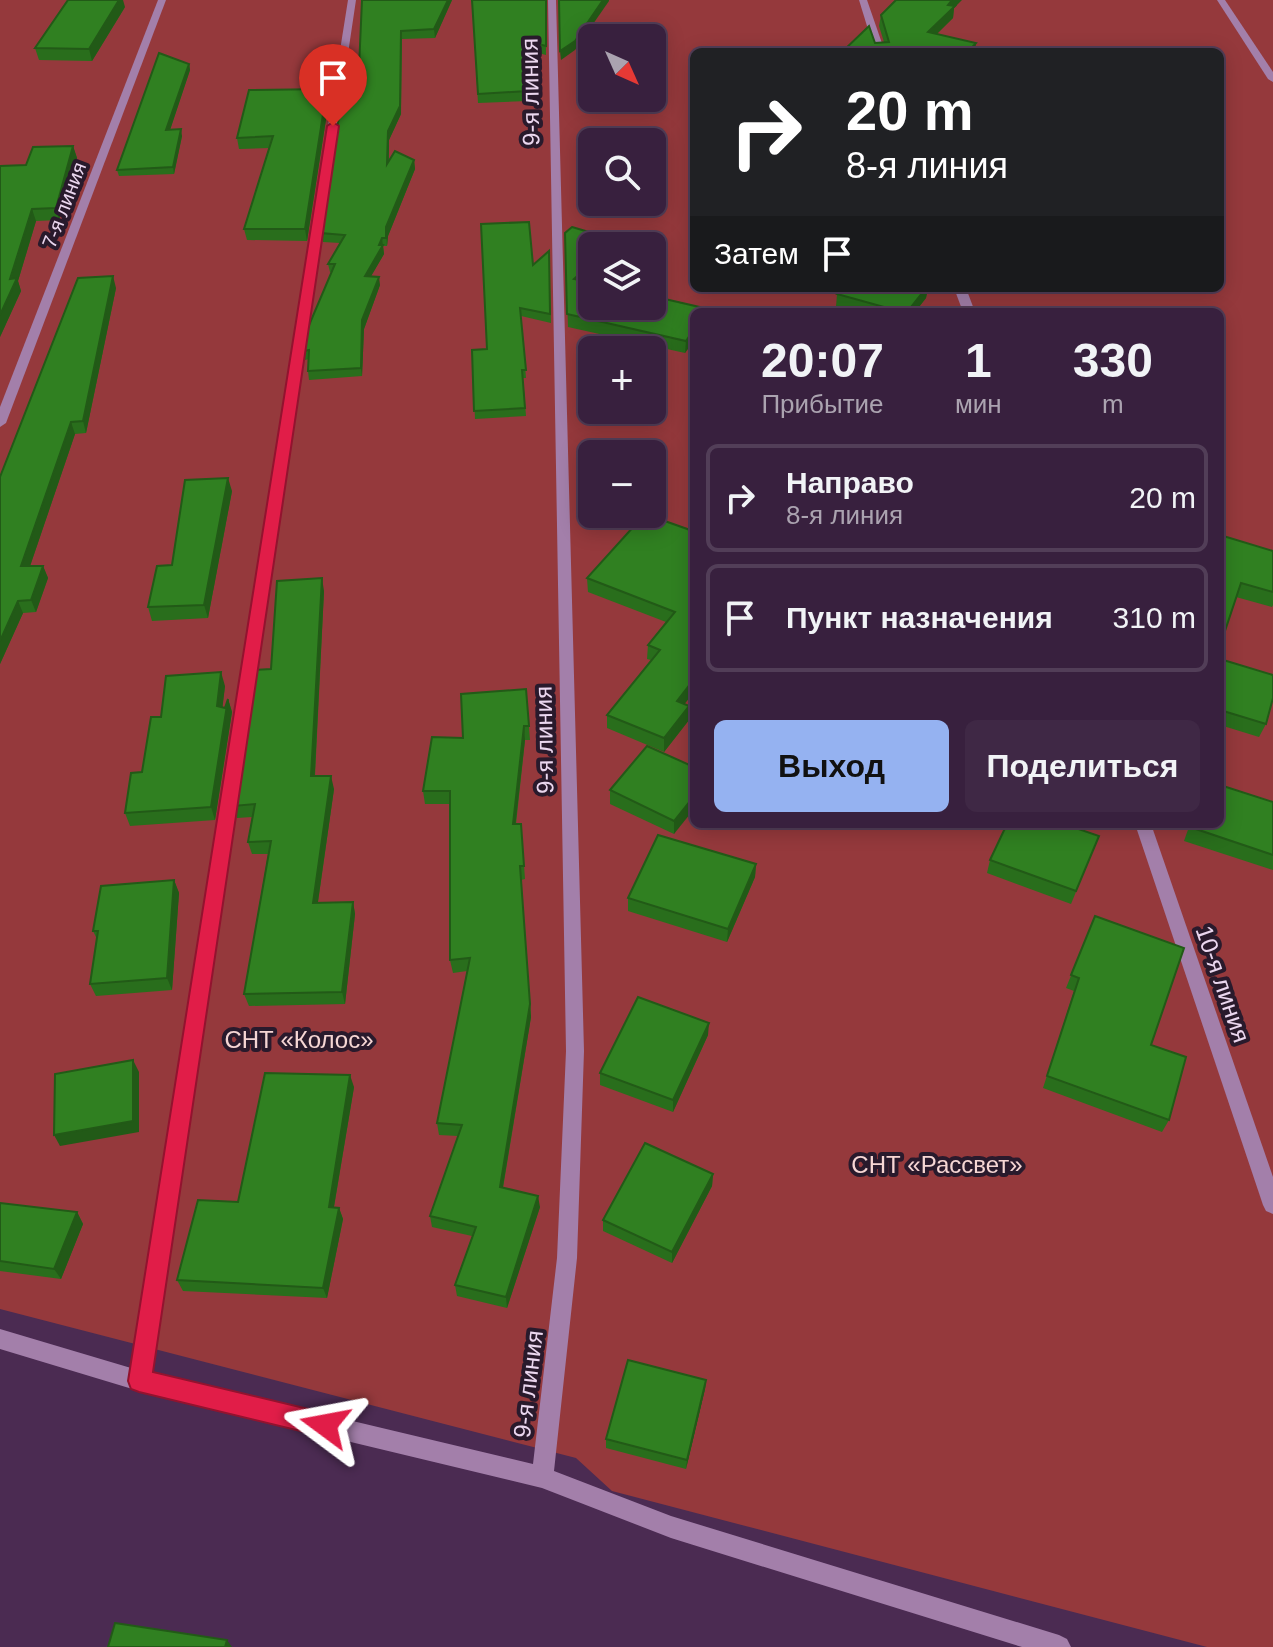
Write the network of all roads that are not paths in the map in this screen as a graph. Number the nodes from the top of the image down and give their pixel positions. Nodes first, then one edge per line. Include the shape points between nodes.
1 (162, 0) edge
2 (352, 0) edge
3 (552, 0) edge
4 (863, 0) edge
5 (1221, 0) edge
6 (879, 48) edge
7 (1273, 79) edge
8 (0, 423) edge
9 (1144, 828) edge
10 (1273, 1205) edge
11 (0, 1339) edge
12 (139, 1381) junction
13 (542, 1477) junction
14 (1059, 1647) edge

1 - 8 street, 7-я линия
2 - 12 street
3 - 13 street, 9-я линия via 575,1051 567,1258
4 - 6 street
5 - 7 street
9 - 10 street, 10-я линия
11 - 12 street
12 - 13 street
13 - 14 street via 671,1527

